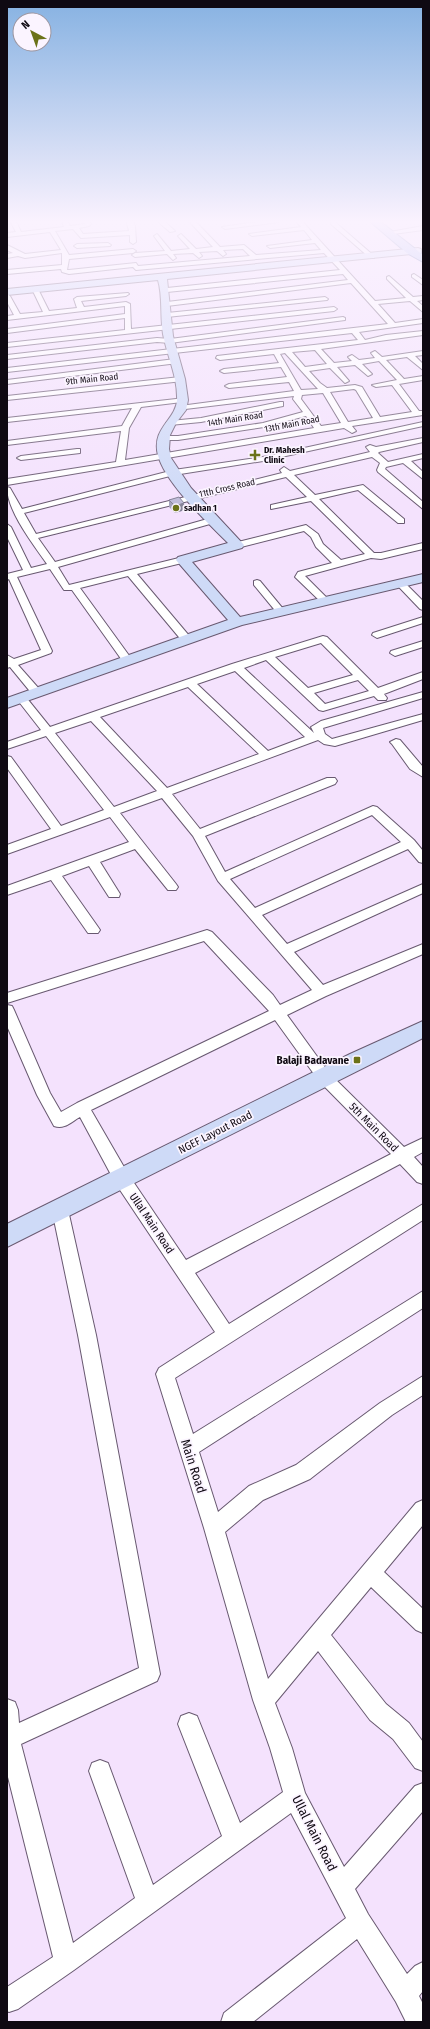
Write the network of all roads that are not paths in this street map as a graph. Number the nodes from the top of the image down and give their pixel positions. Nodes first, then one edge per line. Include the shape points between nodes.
1 (16, 314) edge
2 (47, 314) edge
3 (180, 314) edge
4 (291, 314) edge
5 (338, 314) edge
6 (383, 314) edge
7 (167, 315) joint
8 (128, 316) joint
9 (18, 317) junction
10 (7, 318) edge
11 (343, 319) junction
12 (423, 321) edge
13 (393, 325) junction
14 (167, 327) junction
15 (128, 330) junction
16 (7, 331) edge
17 (354, 331) junction
18 (422, 331) edge
19 (170, 340) junction
20 (37, 341) junction
21 (363, 342) junction
22 (7, 345) edge
23 (340, 345) junction
24 (215, 347) junction
25 (316, 347) junction
26 (396, 347) dead end
27 (287, 350) junction
28 (276, 352) junction
29 (423, 353) edge
30 (40, 354) junction
31 (407, 355) junction
32 (173, 356) junction
33 (7, 357) edge
34 (220, 358) junction
35 (381, 358) junction
36 (357, 362) junction
37 (284, 365) junction
38 (331, 366) junction
39 (423, 368) edge
40 (7, 370) edge
41 (303, 370) junction
42 (224, 371) junction
43 (368, 374) dead end
44 (423, 378) edge
45 (180, 379) junction
46 (292, 379) junction
47 (345, 381) dead end
48 (398, 381) junction
49 (7, 382) edge
50 (376, 385) dead end
51 (229, 386) junction
52 (324, 390) junction
53 (299, 397) junction
54 (7, 398) edge
55 (235, 402) junction
56 (181, 404) junction
57 (138, 405) junction
58 (7, 410) edge
59 (308, 413) junction
60 (420, 414) edge
61 (9, 420) edge
62 (378, 420) junction
63 (170, 423) junction
64 (423, 424) edge
65 (346, 425) junction
66 (125, 428) junction
67 (319, 429) junction
68 (69, 435) junction
69 (164, 438) junction
70 (360, 438) junction
71 (423, 440) edge
72 (257, 441) junction
73 (7, 443) edge
74 (375, 452) junction
75 (165, 456) junction
76 (423, 456) edge
77 (21, 458) dead end
78 (273, 458) junction
79 (82, 459) junction
80 (404, 460) junction
81 (120, 463) junction
82 (382, 466) junction
83 (174, 473) junction
84 (288, 475) junction
85 (423, 476) edge
86 (7, 482) edge
87 (7, 490) edge
88 (193, 496) junction
89 (312, 498) junction
90 (423, 506) edge
91 (274, 507) dead end
92 (19, 512) junction
93 (214, 520) junction
94 (401, 520) dead end
95 (7, 527) edge
96 (33, 537) junction
97 (237, 545) junction
98 (423, 546) edge
99 (371, 554) junction
100 (183, 560) junction
101 (338, 564) junction
102 (52, 566) junction
103 (28, 572) junction
104 (131, 573) junction
105 (10, 576) edge
106 (423, 578) edge
107 (257, 582) dead end
108 (400, 583) junction
109 (74, 586) junction
110 (325, 601) junction
111 (423, 607) edge
112 (281, 612) junction
113 (423, 620) edge
114 (237, 622) junction
115 (377, 635) dead end
116 (187, 640) junction
117 (423, 644) edge
118 (395, 653) dead end
119 (268, 656) junction
120 (128, 661) junction
121 (8, 663) edge
122 (236, 666) junction
123 (423, 675) edge
124 (362, 676) junction
125 (190, 683) junction
126 (306, 692) junction
127 (37, 693) junction
128 (376, 693) junction
129 (423, 694) edge
130 (14, 700) edge
131 (386, 701) dead end
132 (94, 717) junction
133 (423, 717) edge
134 (48, 733) junction
135 (316, 738) junction
136 (396, 742) dead end
137 (7, 746) edge
138 (266, 755) junction
139 (7, 760) edge
140 (420, 768) edge
141 (331, 781) dead end
142 (165, 793) junction
143 (111, 812) junction
144 (59, 831) junction
145 (198, 834) junction
146 (410, 843) junction
147 (136, 844) junction
148 (9, 845) edge
149 (423, 859) edge
150 (92, 860) junction
151 (54, 874) junction
152 (222, 878) junction
153 (172, 887) dead end
154 (423, 888) edge
155 (7, 891) edge
156 (114, 894) dead end
157 (253, 914) junction
158 (93, 930) dead end
159 (423, 949) edge
160 (285, 951) junction
161 (321, 992) junction
162 (7, 998) edge
163 (7, 1010) edge
164 (278, 1014) junction
165 (423, 1029) edge
166 (324, 1077) junction
167 (82, 1107) junction
168 (423, 1145) edge
169 (402, 1156) junction
170 (423, 1177) edge
171 (122, 1179) junction
172 (60, 1210) junction
173 (423, 1211) edge
174 (7, 1236) edge
175 (184, 1270) junction
176 (423, 1299) edge
177 (227, 1335) junction
178 (423, 1385) edge
179 (188, 1448) junction
180 (421, 1517) edge
181 (214, 1528) junction
182 (370, 1572) junction
183 (423, 1623) edge
184 (242, 1629) joint
185 (318, 1635) junction
186 (264, 1700) junction
187 (7, 1710) edge
188 (190, 1724) dead end
189 (9, 1738) junction
190 (423, 1760) edge
191 (100, 1771) dead end
192 (423, 1794) edge
193 (295, 1797) junction
194 (236, 1840) junction
195 (342, 1887) junction
196 (148, 1903) junction
197 (360, 1922) junction
198 (66, 1962) junction
199 (423, 1974) edge
200 (405, 1994) junction
201 (9, 2000) dead end
202 (232, 2022) edge
203 (419, 2022) edge

1 - 9 street
2 - 9 street
3 - 7 street
4 - 14 street
5 - 11 street
6 - 13 street
7 - 14 street
8 - 15 street
8 - 16 street
9 - 10 street
11 - 17 street
11 - 19 street
12 - 13 street
13 - 17 street
14 - 15 street
14 - 19 street
15 - 20 street
17 - 21 street
17 - 24 street
18 - 21 street
19 - 30 street
19 - 32 street
20 - 22 street
20 - 30 street
21 - 23 street
21 - 35 street
23 - 25 street
23 - 36 street
24 - 32 street
24 - 34 street
25 - 27 street
25 - 38 street
26 - 31 street
27 - 28 street
27 - 41 street
28 - 34 street
28 - 37 street
29 - 31 street
30 - 33 street
31 - 35 street
31 - 39 street
32 - 40 street
32 - 45 street
32 - 49 street
34 - 42 street
35 - 36 street
35 - 48 street
36 - 38 street
36 - 43 street
37 - 42 street
37 - 46 street
38 - 41 street
38 - 47 street
41 - 52 street
42 - 51 street
44 - 48 street
45 - 54 street, 9th Main Road
45 - 56 street
46 - 51 street
46 - 53 street
48 - 50 street
48 - 60 street via 403,397
51 - 55 street
52 - 53 street
52 - 62 street via 358,388
52 - 65 street
53 - 55 street
53 - 59 street
53 - 63 street via 201,420
55 - 56 street
56 - 57 street
56 - 63 street
57 - 61 street
57 - 66 street
58 - 61 street
59 - 67 street
59 - 69 street, 14th Main Road via 264,425
60 - 62 street, 13th Main Road
62 - 65 street, 13th Main Road
63 - 69 street
64 - 70 street
65 - 67 street, 13th Main Road
65 - 70 street
66 - 68 street
66 - 81 street
67 - 72 street, 13th Main Road
68 - 73 street
68 - 79 street
69 - 75 street
70 - 74 street
70 - 78 street
71 - 74 street, 11th Cross Road
72 - 75 street, 13th Main Road
72 - 78 street
74 - 82 street via 384,462
74 - 84 street, 11th Cross Road
75 - 81 street, 13th Main Road
75 - 83 street
76 - 80 street
77 - 79 street
78 - 83 street
78 - 84 street
79 - 81 street, 13th Main Road
79 - 86 street
80 - 82 street
80 - 85 street
82 - 90 street via 380,470
83 - 88 street
83 - 92 street
84 - 88 street, 11th Cross Road
84 - 89 street
87 - 92 street
88 - 93 street
88 - 96 street, 11th Cross Road
89 - 91 street
89 - 94 street via 360,487
89 - 99 street
92 - 96 street
93 - 97 street
93 - 102 street
95 - 103 street
96 - 102 street
97 - 100 street
97 - 101 street via 306,528
98 - 99 street via 380,556
99 - 101 street
100 - 104 street
100 - 114 street
101 - 110 street via 300,575
102 - 103 street
102 - 109 street via 67,588
103 - 105 street
104 - 109 street
104 - 116 street
105 - 121 street via 47,651
106 - 108 street
107 - 112 street
108 - 110 street
108 - 111 street
109 - 120 street
110 - 112 street
112 - 114 street
113 - 115 street
114 - 116 street
116 - 120 street
117 - 118 street
119 - 122 street
119 - 124 street via 323,639
119 - 126 street
120 - 127 street
121 - 127 street
122 - 125 street
122 - 135 street
123 - 128 street
124 - 126 street
124 - 128 street
125 - 132 street
125 - 138 street
126 - 128 street via 323,708
127 - 130 street
128 - 131 street
129 - 135 street via 320,725 317,727
130 - 134 street
132 - 134 street
132 - 142 street
133 - 135 street via 335,743
134 - 137 street
134 - 143 street
135 - 138 street
136 - 140 street
138 - 142 street
139 - 144 street
141 - 145 street
142 - 143 street
142 - 145 street
143 - 144 street
143 - 147 street
144 - 148 street
145 - 152 street
146 - 149 street
146 - 152 street via 373,810
146 - 157 street
147 - 150 street
147 - 153 street
150 - 151 street
150 - 156 street
151 - 155 street
151 - 158 street
152 - 157 street
154 - 160 street
157 - 160 street
159 - 161 street
160 - 161 street
161 - 164 street
162 - 164 street, 5th Main Road via 207,934 268,998
163 - 167 street via 44,1095 59,1122
164 - 166 street, 5th Main Road
164 - 167 street
165 - 166 street, NGEF Layout Road
166 - 169 street, 5th Main Road
166 - 171 street, NGEF Layout Road
167 - 171 street, Ullal Main Road
168 - 169 street
169 - 170 street, 5th Main Road
169 - 175 street
171 - 172 street, NGEF Layout Road
171 - 175 street, Ullal Main Road
172 - 174 street, NGEF Layout Road
172 - 189 street via 88,1342 150,1674
173 - 177 street
175 - 177 street, Ullal Main Road
176 - 179 street
177 - 179 street, Main Road via 165,1374
178 - 181 street via 386,1409 303,1472 256,1493
179 - 181 street, Main Road
180 - 182 street
181 - 184 street, Main Road
182 - 183 street
182 - 185 street
184 - 186 street, Ullal Main Road
185 - 186 street
185 - 190 street via 378,1712 402,1731
186 - 193 street, Ullal Main Road
187 - 189 street
188 - 194 street
189 - 198 street
191 - 196 street
192 - 195 street
193 - 194 street
193 - 195 street, Ullal Main Road
194 - 196 street
195 - 197 street, Ullal Main Road
196 - 198 street
197 - 200 street, Ullal Main Road
197 - 202 street
198 - 201 street
199 - 200 street
200 - 203 street, Ullal Main Road

